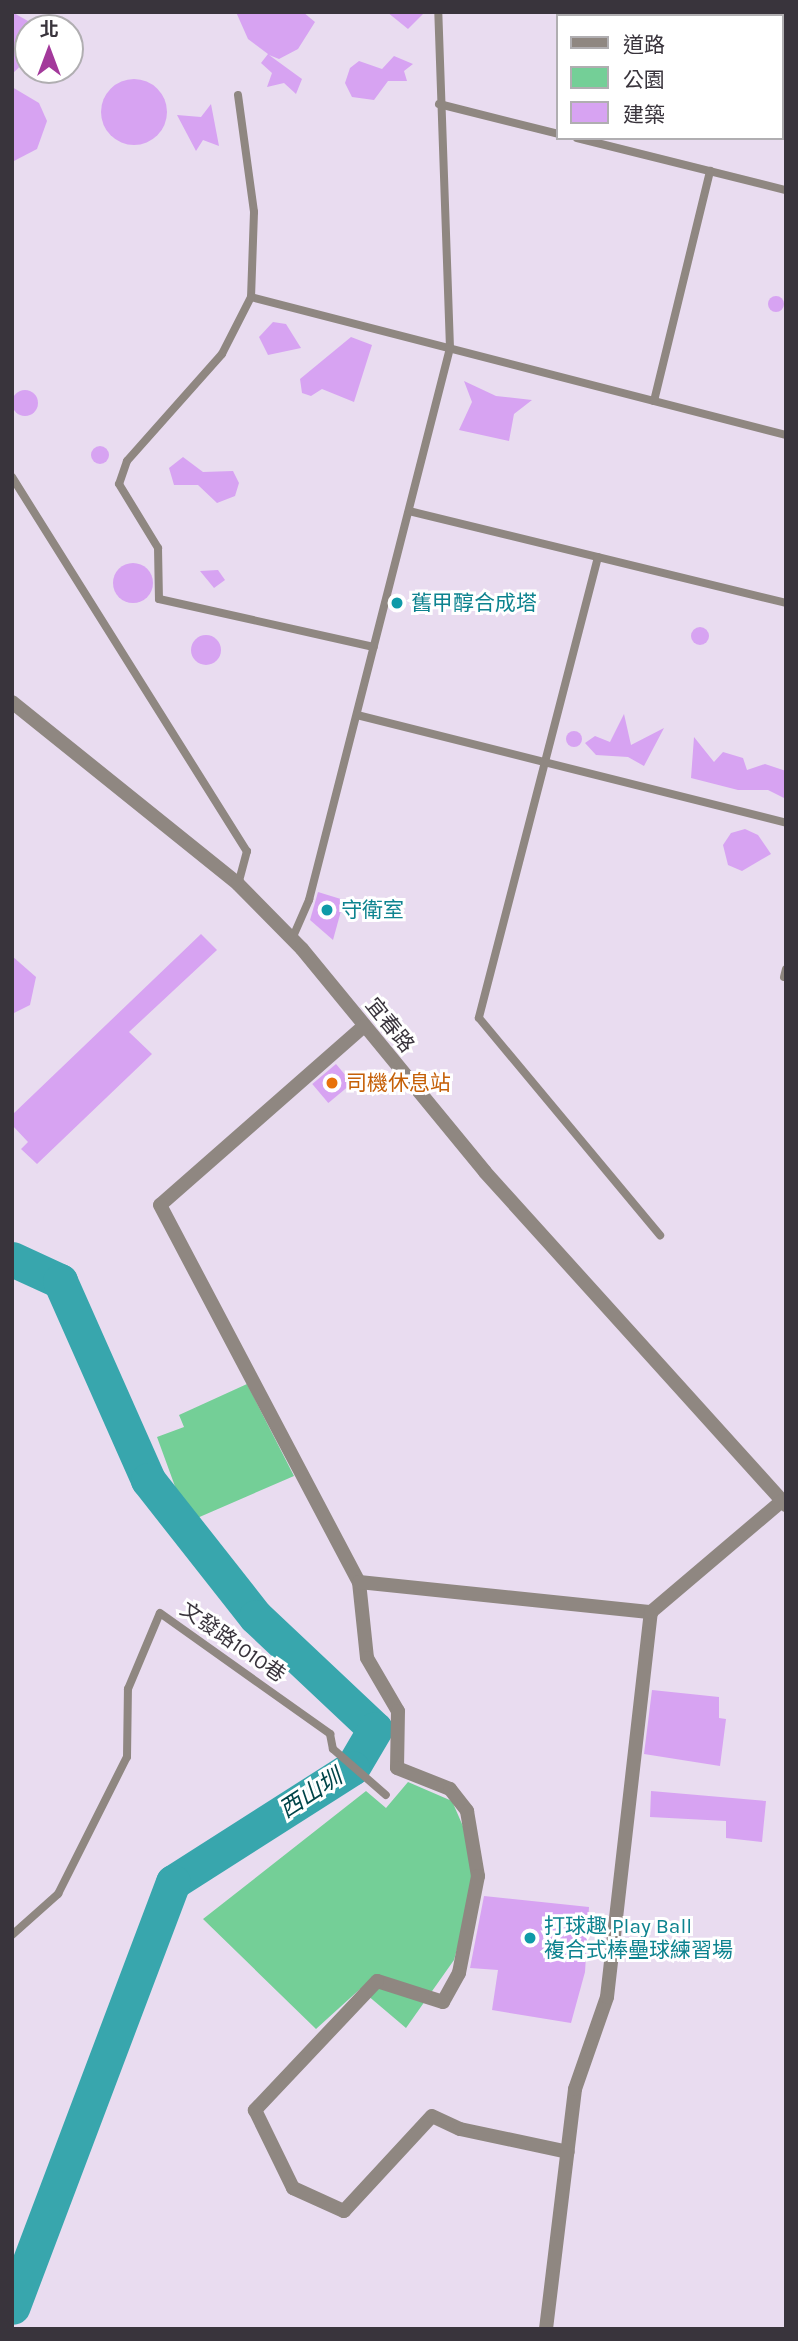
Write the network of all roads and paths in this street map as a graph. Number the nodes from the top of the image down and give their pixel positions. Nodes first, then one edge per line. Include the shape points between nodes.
1 (438, 12) edge
2 (238, 95) dead end
3 (439, 104) junction
4 (556, 133) edge
5 (585, 140) edge
6 (710, 171) junction
7 (786, 190) edge
8 (251, 297) junction
9 (450, 348) junction
10 (654, 401) junction
11 (786, 435) edge
12 (12, 477) edge
13 (408, 511) junction
14 (598, 557) junction
15 (786, 603) edge
16 (374, 647) junction
17 (12, 702) edge
18 (357, 715) junction
19 (543, 764) junction
20 (786, 823) edge
21 (237, 884) junction
22 (292, 939) junction
23 (364, 1026) junction
24 (660, 1235) dead end
25 (784, 1503) edge
26 (359, 1582) junction
27 (651, 1612) junction
28 (386, 1796) dead end
29 (12, 1935) edge
30 (569, 2152) junction
31 (546, 2329) edge

1 - 3 lane
2 - 8 lane via 254,212
3 - 4 lane
3 - 9 lane
5 - 6 lane
6 - 7 lane
6 - 10 lane
8 - 9 lane
8 - 16 lane via 222,354 127,461 119,484 158,548 159,599
9 - 10 lane
9 - 13 lane
10 - 11 lane
12 - 21 lane via 247,851
13 - 14 lane
13 - 16 lane
14 - 15 lane
14 - 19 lane
16 - 18 lane
17 - 21 street, 宜春路
18 - 19 lane
18 - 22 lane via 309,900
19 - 20 lane
19 - 24 lane via 479,1018
21 - 22 street, 宜春路
22 - 23 street, 宜春路
23 - 25 street, 宜春路 via 485,1172
23 - 26 street via 160,1205
25 - 27 street
26 - 27 street
26 - 30 street via 367,1658 398,1711 397,1768 450,1789 467,1811 476,1836 473,1912 459,1973 443,2002 377,1981 255,2110 293,2188 344,2211 432,2116 460,2129
27 - 30 street via 607,1997 575,2089
28 - 29 lane, 文發路1010巷 via 333,1749 330,1734 160,1613 128,1689 127,1757 58,1894
30 - 31 street

